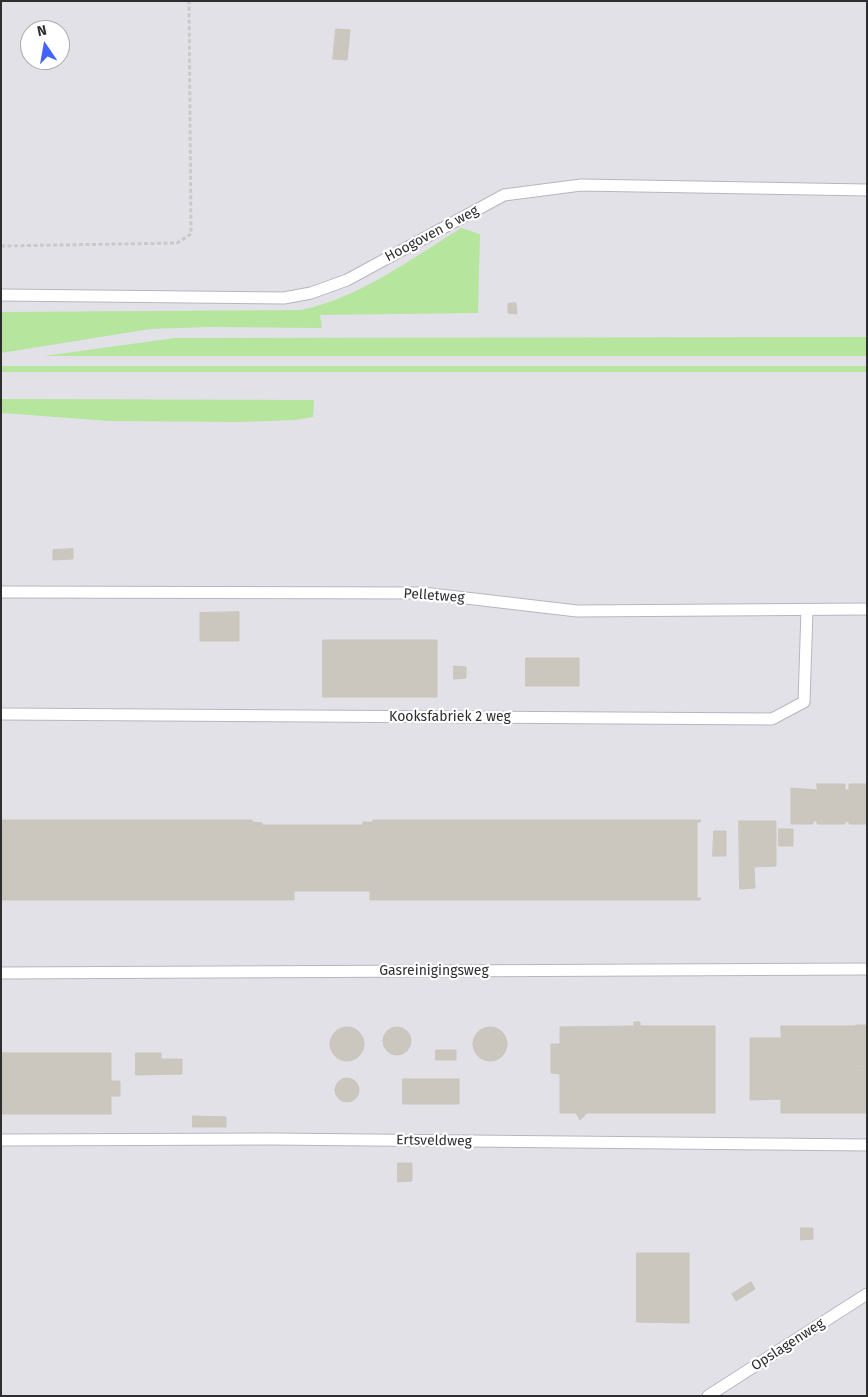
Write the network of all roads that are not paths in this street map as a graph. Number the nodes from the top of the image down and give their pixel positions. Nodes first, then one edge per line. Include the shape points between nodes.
1 (867, 190) edge
2 (1, 295) edge
3 (1, 592) edge
4 (867, 609) edge
5 (807, 610) junction
6 (1, 714) edge
7 (867, 969) edge
8 (1, 973) edge
9 (1, 1140) edge
10 (867, 1145) edge
11 (867, 1294) edge
12 (708, 1396) edge

1 - 2 lane, Hoogoven 6 weg via 581,185 504,195 347,280 312,294 284,298
3 - 5 lane, Pelletweg via 423,593 577,611
4 - 5 lane, Pelletweg
5 - 6 lane, Kooksfabriek 2 weg via 804,702 772,719
7 - 8 lane, Gasreinigingsweg
9 - 10 lane, Ertsveldweg via 272,1139
11 - 12 lane, Opslagenweg

